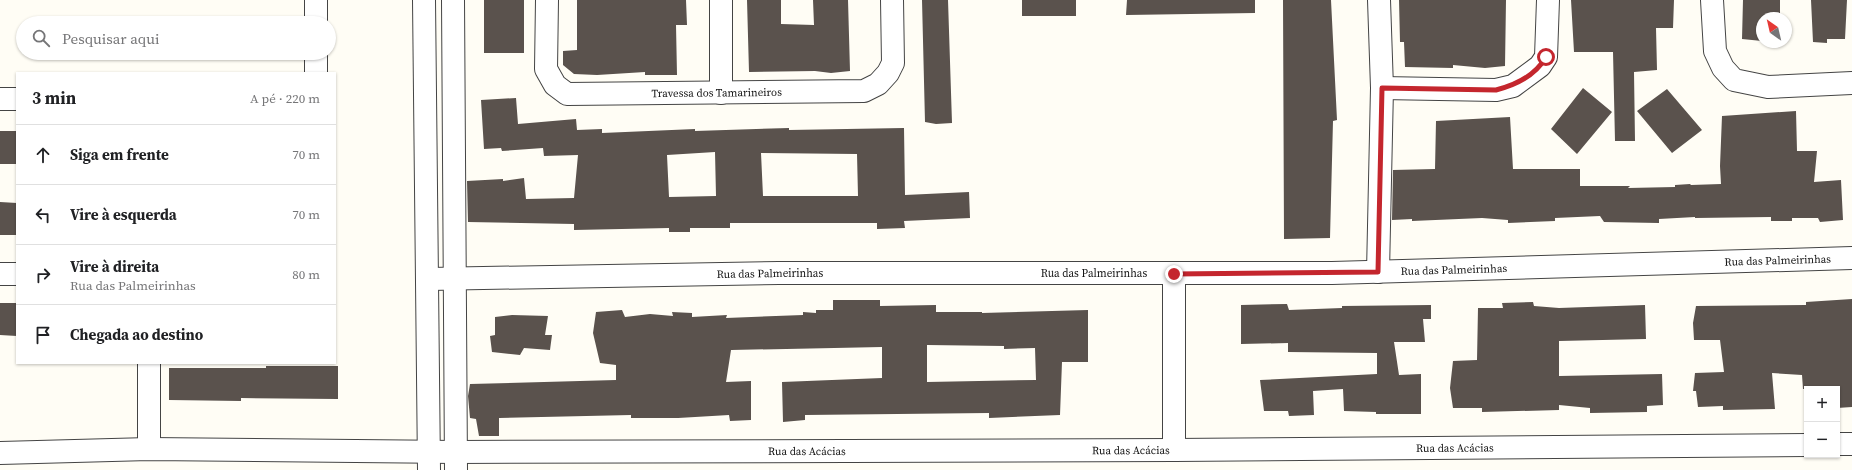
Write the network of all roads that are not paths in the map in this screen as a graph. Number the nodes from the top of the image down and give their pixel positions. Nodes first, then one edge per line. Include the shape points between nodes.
1 (316, 0) edge
2 (424, 0) edge
3 (453, 0) edge
4 (547, 0) edge
5 (720, 0) edge
6 (892, 0) edge
7 (1379, 0) edge
8 (1548, 0) edge
9 (1712, 0) edge
10 (316, 16) edge
11 (316, 60) edge
12 (316, 72) edge
13 (1852, 83) edge
14 (1382, 88) junction
15 (721, 93) junction
16 (0, 99) edge
17 (16, 99) edge
18 (1852, 258) edge
19 (1378, 272) junction
20 (0, 274) edge
21 (16, 274) edge
22 (1174, 274) junction
23 (455, 278) junction
24 (428, 279) junction
25 (148, 364) edge
26 (1840, 444) edge
27 (1852, 444) edge
28 (1804, 445) edge
29 (149, 449) junction
30 (1174, 450) junction
31 (0, 453) edge
32 (429, 460) edge
33 (456, 461) edge

1 - 10 street
2 - 24 street
3 - 23 street
4 - 15 street, Travessa dos Tamarineiros via 546,69 555,84 567,94
5 - 15 street
6 - 15 street, Travessa dos Tamarineiros via 893,63 888,74 878,84 864,91
7 - 14 street
8 - 14 street via 1546,57 1540,66 1513,86 1496,90
9 - 13 street via 1715,51 1723,68 1734,80 1768,87
11 - 12 street
14 - 19 street
16 - 17 street
18 - 19 street, Rua das Palmeirinhas
19 - 22 street, Rua das Palmeirinhas
20 - 21 street
22 - 23 street, Rua das Palmeirinhas via 779,274
22 - 30 street
23 - 24 street, Rua das Palmeirinhas
23 - 33 street
24 - 32 street
25 - 29 street
26 - 27 street
28 - 30 street, Rua das Acácias
29 - 31 street, Rua das Acácias
29 - 32 street, Rua das Acácias
30 - 33 street, Rua das Acácias
32 - 33 street, Rua das Acácias

